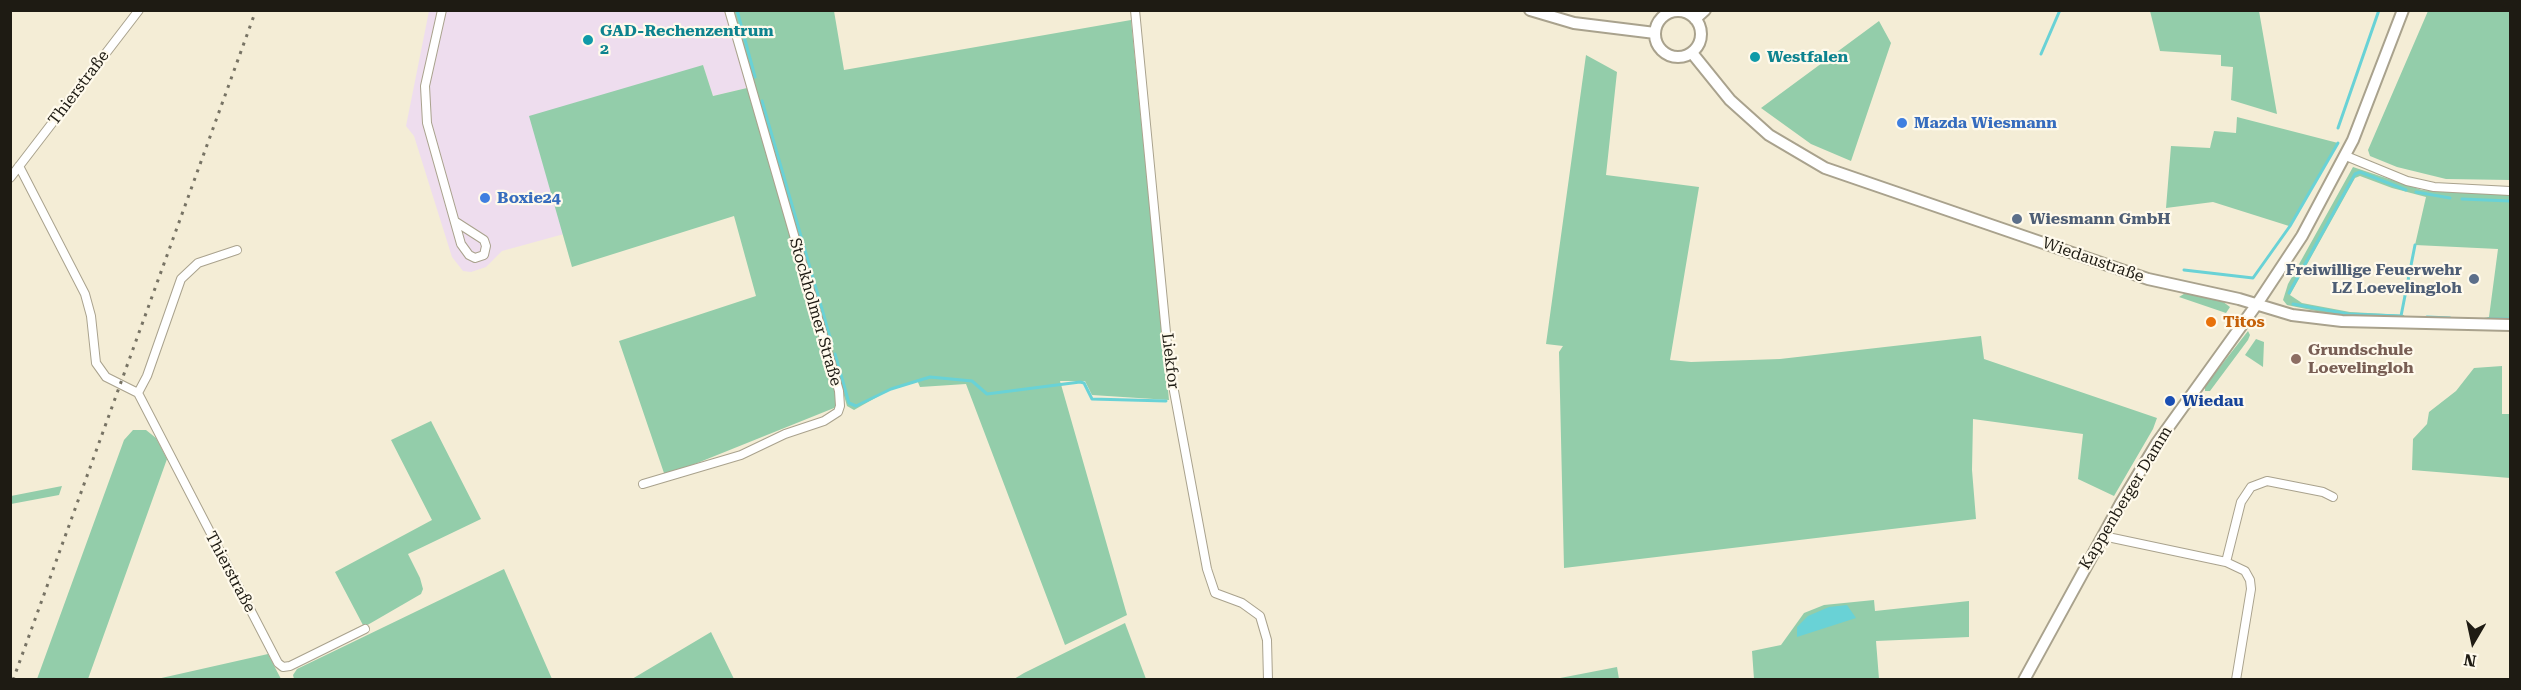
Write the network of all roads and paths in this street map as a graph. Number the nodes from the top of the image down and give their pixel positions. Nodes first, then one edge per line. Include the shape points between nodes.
1 (138, 10) edge
2 (442, 10) edge
3 (729, 10) edge
4 (1135, 10) edge
5 (1530, 10) edge
6 (1705, 10) edge
7 (2403, 10) edge
8 (1695, 19) junction
9 (1655, 33) junction
10 (1692, 53) junction
11 (2346, 156) junction
12 (19, 166) junction
13 (10, 178) edge
14 (2511, 191) edge
15 (456, 222) junction
16 (237, 250) dead end
17 (2258, 304) junction
18 (2511, 326) edge
19 (138, 393) junction
20 (643, 484) dead end
21 (2333, 496) dead end
22 (2103, 536) junction
23 (2226, 562) junction
24 (365, 629) dead end
25 (1268, 680) edge
26 (2024, 680) edge
27 (2236, 680) edge

1 - 12 street, Thierstraße
2 - 15 street via 424,105
3 - 20 street, Stockholmer Straße via 839,391 840,406 838,412 824,421 741,455
4 - 25 street, Liekfor via 1169,364 1207,569 1215,593 1242,603 1260,616 1267,640
5 - 9 main road via 1574,23
6 - 8 main road
7 - 11 main road
8 - 9 main road via 1684,12 1670,13 1658,22
8 - 10 main road via 1700,40
9 - 10 main road via 1657,44 1666,54 1680,57
10 - 17 main road, Wiedaustraße via 1730,100 1760,128 1793,152 1825,168 2148,279
11 - 14 street via 2416,183
11 - 17 main road via 2302,236
12 - 13 street, Thierstraße
12 - 19 street via 85,294 96,363 106,377
15 - 15 street via 464,251 475,258 484,255 484,240
16 - 19 street via 198,263 182,279
17 - 18 main road, Wiedaustraße via 2292,315 2342,321
17 - 22 main road, Kappenberger Damm via 2157,443
19 - 24 street, Thierstraße via 278,663 290,666
21 - 23 street via 2267,481 2251,487 2241,502
22 - 23 street
22 - 26 main road, Kappenberger Damm
23 - 27 street via 2245,571 2251,589

